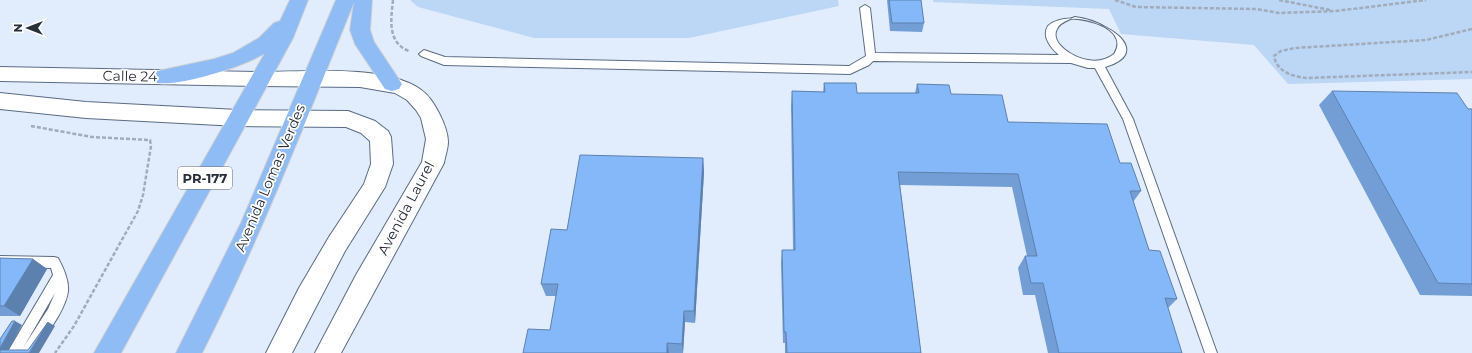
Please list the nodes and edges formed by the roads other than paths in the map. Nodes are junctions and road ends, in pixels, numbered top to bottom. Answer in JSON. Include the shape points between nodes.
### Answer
{"nodes":[{"id":1,"x":345,"y":0,"type":"edge"},
{"id":2,"x":363,"y":0,"type":"edge"},
{"id":3,"x":865,"y":8,"type":"dead end"},
{"id":4,"x":295,"y":10,"type":"edge"},
{"id":5,"x":424,"y":54,"type":"road end"},
{"id":6,"x":871,"y":57,"type":"junction"},
{"id":7,"x":1071,"y":59,"type":"junction"},
{"id":8,"x":1100,"y":65,"type":"junction"},
{"id":9,"x":0,"y":74,"type":"edge"},
{"id":10,"x":160,"y":77,"type":"junction"},
{"id":11,"x":260,"y":79,"type":"junction"},
{"id":12,"x":313,"y":79,"type":"junction"},
{"id":13,"x":392,"y":84,"type":"junction"},
{"id":14,"x":0,"y":101,"type":"edge"},
{"id":15,"x":238,"y":118,"type":"junction"},
{"id":16,"x":296,"y":119,"type":"junction"},
{"id":17,"x":0,"y":261,"type":"edge"},
{"id":18,"x":58,"y":278,"type":"junction"},
{"id":19,"x":13,"y":353,"type":"edge"},
{"id":20,"x":27,"y":353,"type":"edge"},
{"id":21,"x":107,"y":353,"type":"edge"},
{"id":22,"x":188,"y":353,"type":"edge"},
{"id":23,"x":279,"y":353,"type":"edge"},
{"id":24,"x":328,"y":353,"type":"edge"},
{"id":25,"x":1211,"y":353,"type":"edge"}],
"edges":[{"from":1,"to":12,"type":"highway","name":"Avenida Lomas Verdes"},
{"from":2,"to":13,"type":"highway","via":[[360,30],[365,44]]},
{"from":3,"to":6,"type":"lane"},
{"from":4,"to":10,"type":"highway","via":[[263,46],[210,68]]},
{"from":4,"to":11,"type":"highway","number":"PR-177"},
{"from":5,"to":6,"type":"lane","via":[[444,61],[850,70]]},
{"from":6,"to":7,"type":"lane"},
{"from":7,"to":8,"type":"lane","via":[[1085,64]]},
{"from":7,"to":8,"type":"lane","via":[[1052,42],[1050,32],[1054,23],[1062,17],[1074,14],[1088,15],[1113,27],[1120,36],[1123,46],[1120,55],[1112,62]]},
{"from":8,"to":25,"type":"lane","via":[[1128,119]]},
{"from":9,"to":10,"type":"street","name":"Calle 24"},
{"from":10,"to":11,"type":"street","name":"Calle 24"},
{"from":11,"to":12,"type":"street","name":"Avenida Laurel"},
{"from":11,"to":15,"type":"highway","number":"PR-177"},
{"from":12,"to":13,"type":"street","name":"Avenida Laurel"},
{"from":12,"to":16,"type":"highway","name":"Avenida Lomas Verdes"},
{"from":13,"to":24,"type":"street","name":"Avenida Laurel","via":[[417,96],[428,110],[437,142],[433,163]]},
{"from":14,"to":15,"type":"street","via":[[86,110]]},
{"from":15,"to":16,"type":"street"},
{"from":15,"to":21,"type":"highway","number":"PR-177"},
{"from":16,"to":22,"type":"highway","name":"Avenida Lomas Verdes","via":[[217,299]]},
{"from":16,"to":23,"type":"street","via":[[348,119],[368,127],[380,137],[382,164],[374,187],[337,244]]},
{"from":17,"to":18,"type":"lane","via":[[54,262],[58,268]]},
{"from":18,"to":19,"type":"lane"},
{"from":18,"to":20,"type":"lane","via":[[62,291],[59,300]]}]}
